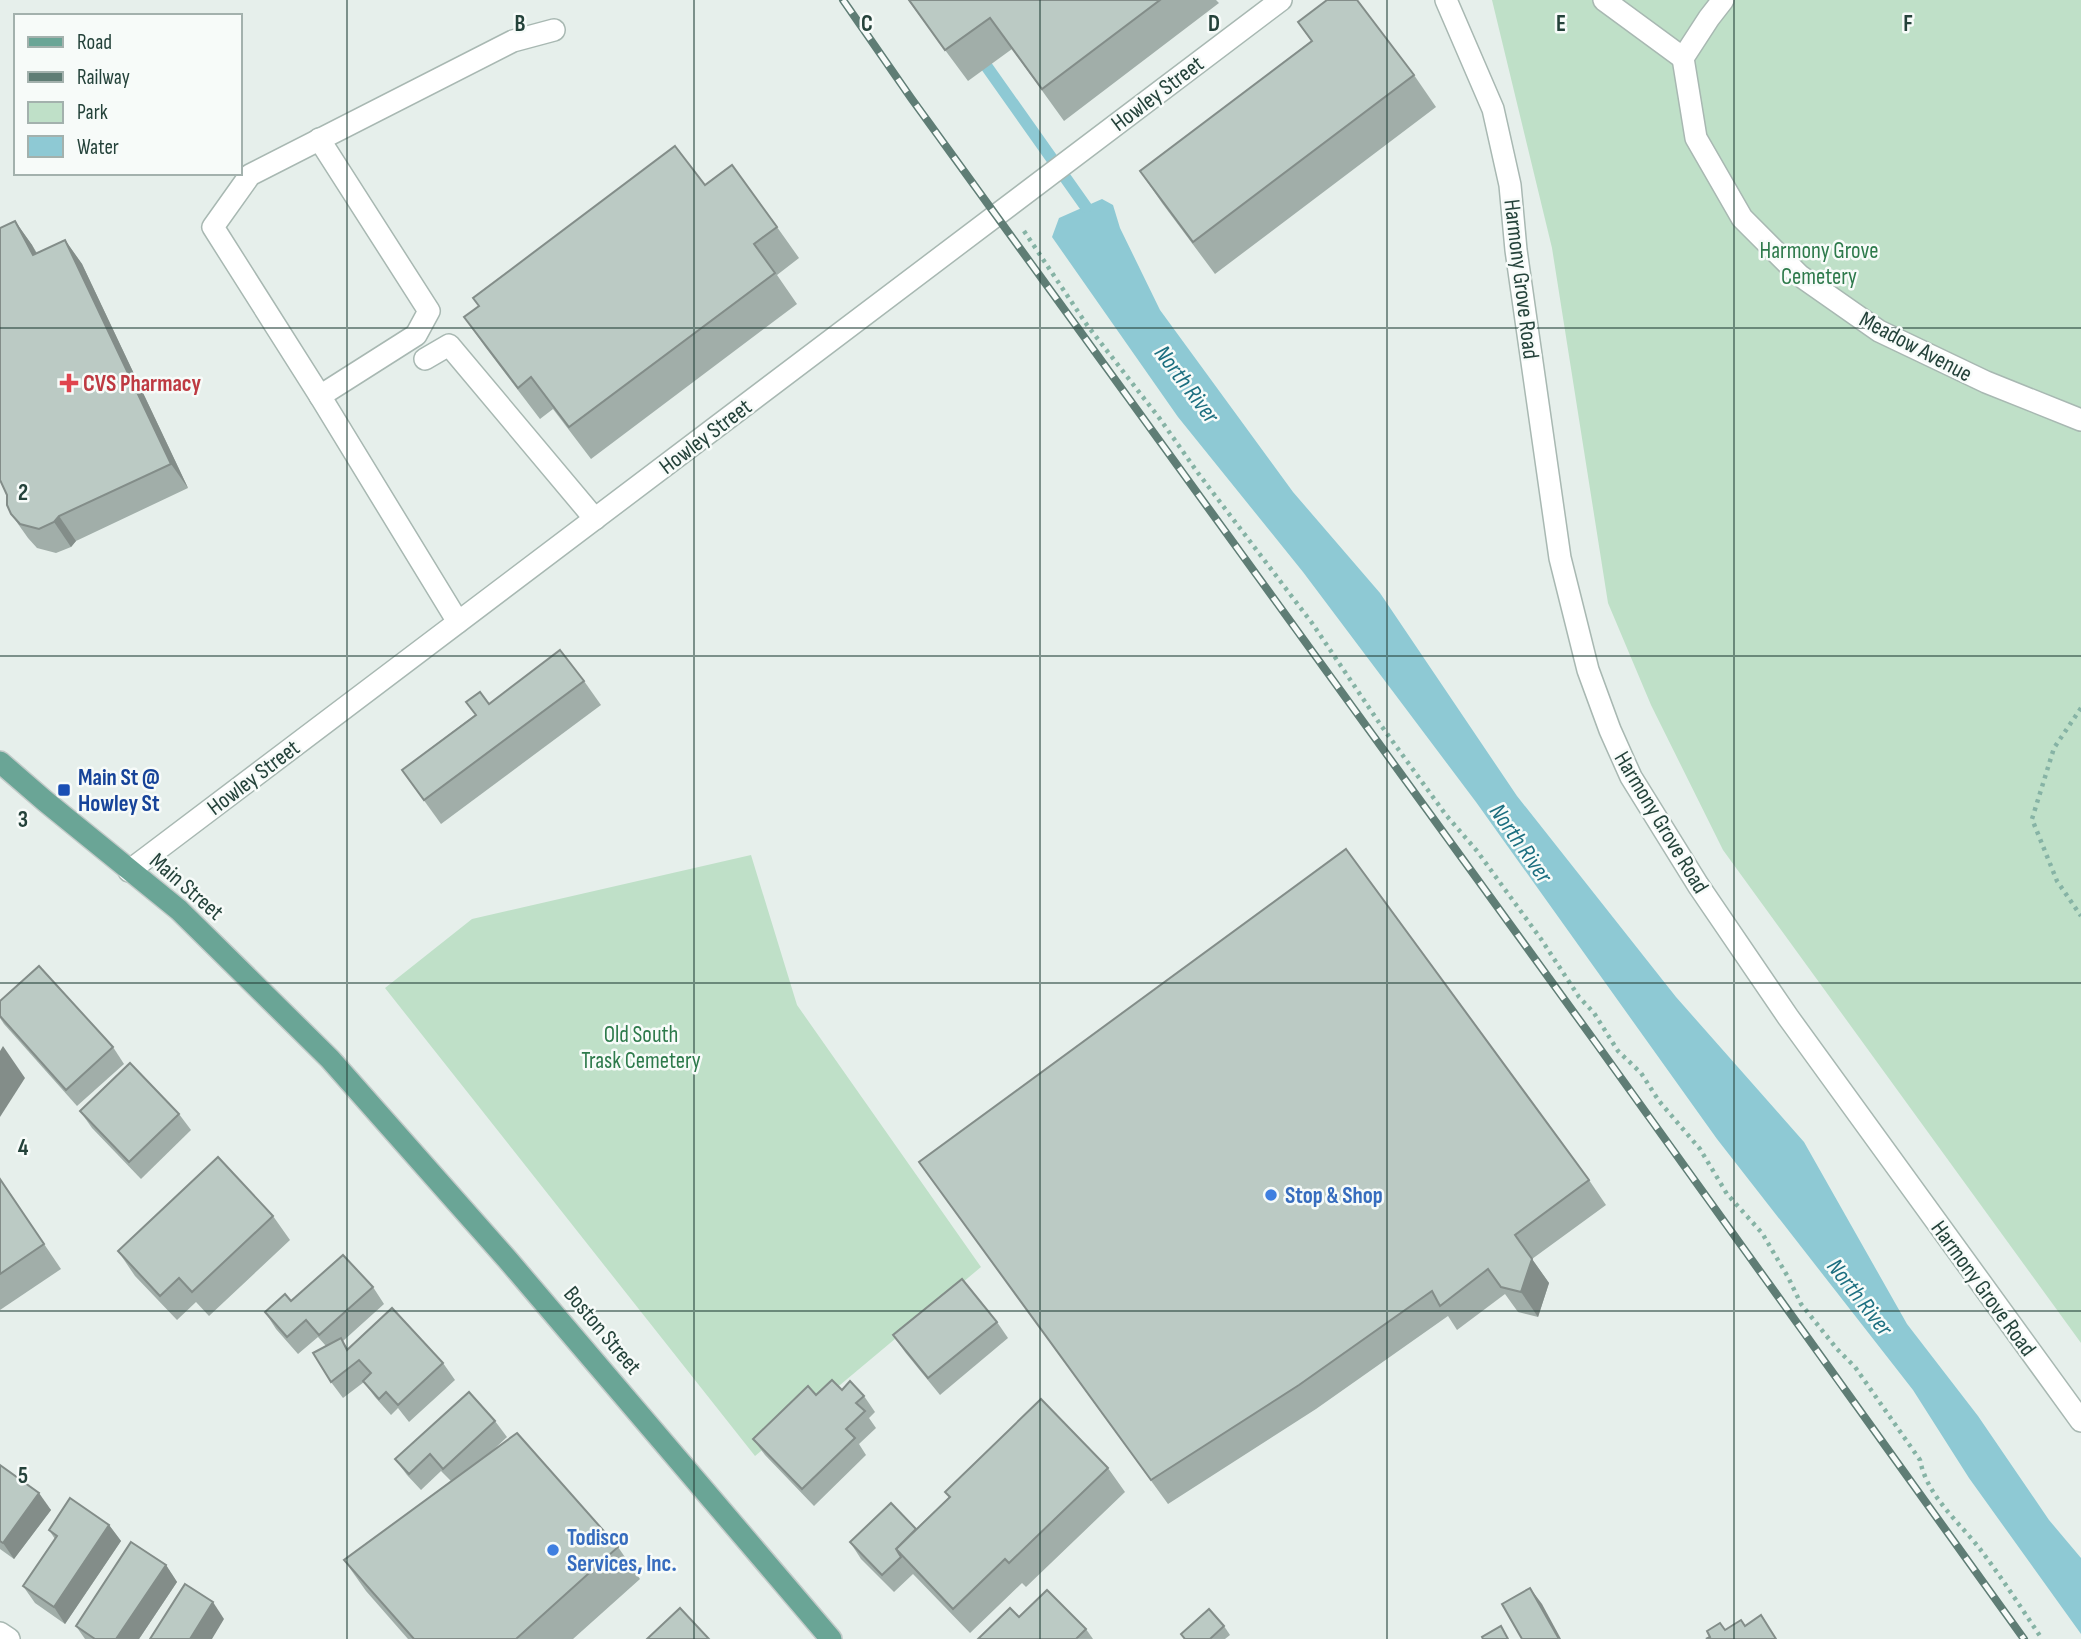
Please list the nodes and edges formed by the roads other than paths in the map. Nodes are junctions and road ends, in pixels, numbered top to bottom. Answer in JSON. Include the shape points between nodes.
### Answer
{"nodes":[{"id":1,"x":1604,"y":0,"type":"edge"},
{"id":2,"x":1723,"y":0,"type":"edge"},
{"id":3,"x":1452,"y":1,"type":"edge"},
{"id":4,"x":1275,"y":2,"type":"edge"},
{"id":5,"x":554,"y":30,"type":"dead end"},
{"id":6,"x":1684,"y":58,"type":"junction"},
{"id":7,"x":319,"y":139,"type":"junction"},
{"id":8,"x":425,"y":359,"type":"dead end"},
{"id":9,"x":320,"y":396,"type":"junction"},
{"id":10,"x":2081,"y":419,"type":"edge"},
{"id":11,"x":594,"y":519,"type":"junction"},
{"id":12,"x":458,"y":622,"type":"junction"},
{"id":13,"x":0,"y":762,"type":"edge"},
{"id":14,"x":129,"y":871,"type":"junction"},
{"id":15,"x":330,"y":1059,"type":"joint"},
{"id":16,"x":2081,"y":1421,"type":"edge"},
{"id":17,"x":0,"y":1633,"type":"edge"},
{"id":18,"x":9,"y":1639,"type":"edge"},
{"id":19,"x":831,"y":1639,"type":"edge"}],
"edges":[{"from":1,"to":6,"type":"street"},
{"from":2,"to":6,"type":"street"},
{"from":3,"to":16,"type":"street","name":"Harmony Grove Road","via":[[1493,109],[1510,185],[1560,558],[1588,670],[1610,730],[1631,777],[1698,885],[1788,1017]]},
{"from":4,"to":11,"type":"street","name":"Howley Street"},
{"from":5,"to":7,"type":"street","via":[[513,41]]},
{"from":6,"to":10,"type":"street","name":"Meadow Avenue","via":[[1696,138],[1742,218],[1799,275],[1879,331],[1986,382]]},
{"from":7,"to":9,"type":"street","via":[[250,175],[213,227]]},
{"from":7,"to":9,"type":"street","via":[[429,311],[416,335]]},
{"from":8,"to":11,"type":"street","via":[[449,345]]},
{"from":9,"to":12,"type":"street"},
{"from":11,"to":12,"type":"street","name":"Howley Street"},
{"from":12,"to":14,"type":"street","name":"Howley Street"},
{"from":13,"to":14,"type":"main road","name":"Main Street"},
{"from":14,"to":15,"type":"main road","name":"Main Street","via":[[179,910]]},
{"from":15,"to":19,"type":"main road","name":"Boston Street"},
{"from":17,"to":18,"type":"street"}]}
